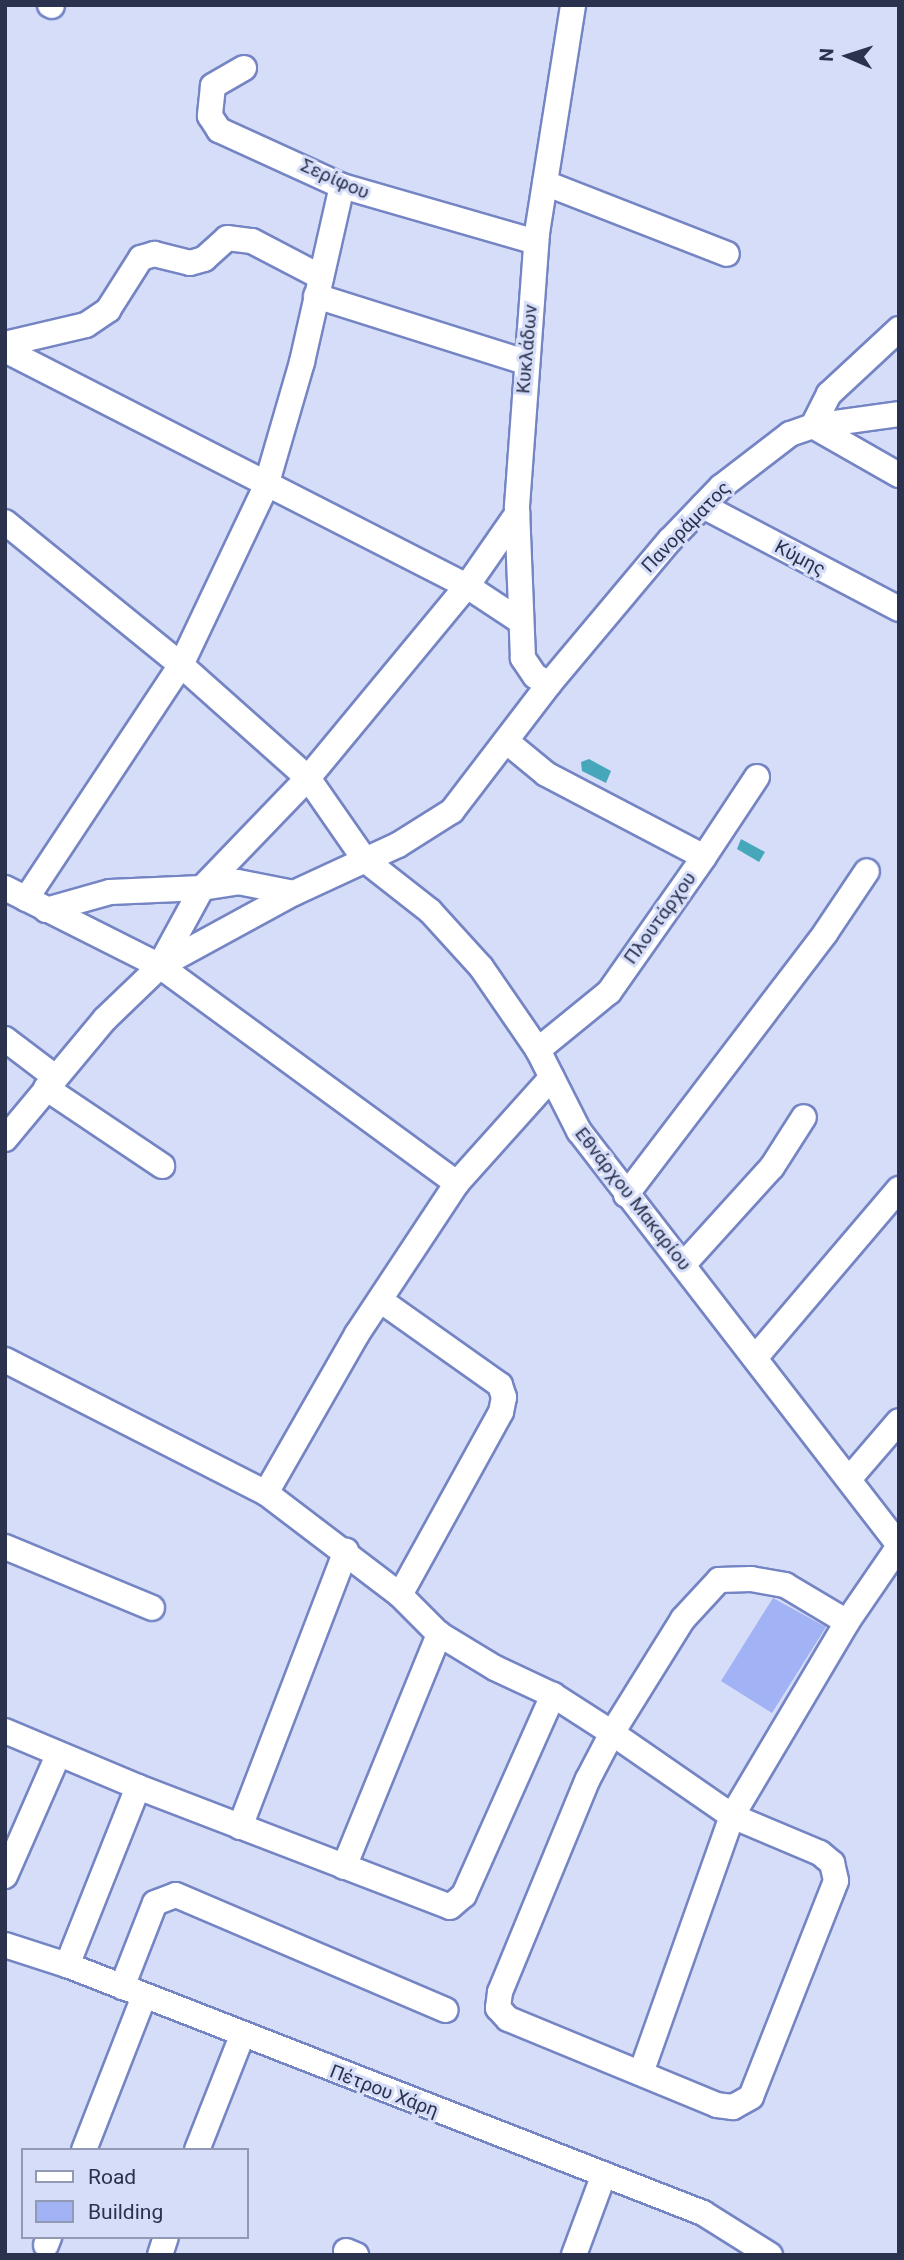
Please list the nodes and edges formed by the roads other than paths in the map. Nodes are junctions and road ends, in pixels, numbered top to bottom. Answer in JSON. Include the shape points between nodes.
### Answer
{"nodes":[{"id":1,"x":573,"y":5,"type":"edge"},
{"id":2,"x":244,"y":68,"type":"dead end"},
{"id":3,"x":545,"y":183,"type":"junction"},
{"id":4,"x":342,"y":186,"type":"junction"},
{"id":5,"x":536,"y":242,"type":"junction"},
{"id":6,"x":727,"y":254,"type":"dead end"},
{"id":7,"x":319,"y":287,"type":"junction"},
{"id":8,"x":899,"y":329,"type":"edge"},
{"id":9,"x":5,"y":344,"type":"edge"},
{"id":10,"x":5,"y":350,"type":"edge"},
{"id":11,"x":525,"y":362,"type":"junction"},
{"id":12,"x":899,"y":414,"type":"edge"},
{"id":13,"x":813,"y":426,"type":"junction"},
{"id":14,"x":899,"y":475,"type":"edge"},
{"id":15,"x":266,"y":486,"type":"junction"},
{"id":16,"x":702,"y":506,"type":"junction"},
{"id":17,"x":517,"y":514,"type":"junction"},
{"id":18,"x":5,"y":522,"type":"edge"},
{"id":19,"x":467,"y":586,"type":"junction"},
{"id":20,"x":899,"y":609,"type":"edge"},
{"id":21,"x":520,"y":621,"type":"junction"},
{"id":22,"x":181,"y":665,"type":"junction"},
{"id":23,"x":548,"y":684,"type":"junction"},
{"id":24,"x":506,"y":741,"type":"junction"},
{"id":25,"x":757,"y":777,"type":"dead end"},
{"id":26,"x":308,"y":778,"type":"junction"},
{"id":27,"x":704,"y":857,"type":"junction"},
{"id":28,"x":365,"y":860,"type":"junction"},
{"id":29,"x":867,"y":871,"type":"dead end"},
{"id":30,"x":202,"y":888,"type":"junction"},
{"id":31,"x":294,"y":893,"type":"junction"},
{"id":32,"x":26,"y":899,"type":"edge"},
{"id":33,"x":160,"y":966,"type":"junction"},
{"id":34,"x":5,"y":1039,"type":"edge"},
{"id":35,"x":538,"y":1050,"type":"junction"},
{"id":36,"x":552,"y":1077,"type":"junction"},
{"id":37,"x":51,"y":1083,"type":"junction"},
{"id":38,"x":804,"y":1117,"type":"dead end"},
{"id":39,"x":5,"y":1139,"type":"edge"},
{"id":40,"x":162,"y":1166,"type":"dead end"},
{"id":41,"x":457,"y":1183,"type":"junction"},
{"id":42,"x":899,"y":1189,"type":"edge"},
{"id":43,"x":626,"y":1195,"type":"junction"},
{"id":44,"x":683,"y":1265,"type":"junction"},
{"id":45,"x":380,"y":1300,"type":"junction"},
{"id":46,"x":755,"y":1359,"type":"junction"},
{"id":47,"x":5,"y":1360,"type":"edge"},
{"id":48,"x":899,"y":1421,"type":"edge"},
{"id":49,"x":849,"y":1478,"type":"junction"},
{"id":50,"x":267,"y":1493,"type":"junction"},
{"id":51,"x":899,"y":1545,"type":"edge"},
{"id":52,"x":5,"y":1547,"type":"edge"},
{"id":53,"x":346,"y":1550,"type":"junction"},
{"id":54,"x":400,"y":1595,"type":"junction"},
{"id":55,"x":152,"y":1608,"type":"dead end"},
{"id":56,"x":847,"y":1622,"type":"junction"},
{"id":57,"x":439,"y":1634,"type":"junction"},
{"id":58,"x":553,"y":1695,"type":"junction"},
{"id":59,"x":5,"y":1731,"type":"edge"},
{"id":60,"x":612,"y":1733,"type":"junction"},
{"id":61,"x":58,"y":1755,"type":"junction"},
{"id":62,"x":138,"y":1787,"type":"junction"},
{"id":63,"x":732,"y":1816,"type":"junction"},
{"id":64,"x":240,"y":1827,"type":"junction"},
{"id":65,"x":344,"y":1867,"type":"junction"},
{"id":66,"x":5,"y":1876,"type":"edge"},
{"id":67,"x":5,"y":1945,"type":"edge"},
{"id":68,"x":67,"y":1965,"type":"junction"},
{"id":69,"x":133,"y":1992,"type":"junction"},
{"id":70,"x":446,"y":2010,"type":"dead end"},
{"id":71,"x":242,"y":2036,"type":"junction"},
{"id":72,"x":641,"y":2073,"type":"junction"},
{"id":73,"x":86,"y":2148,"type":"edge"},
{"id":74,"x":198,"y":2148,"type":"edge"},
{"id":75,"x":604,"y":2174,"type":"junction"},
{"id":76,"x":574,"y":2255,"type":"edge"},
{"id":77,"x":770,"y":2255,"type":"edge"}],
"edges":[{"from":1,"to":3,"type":"street","name":"Κυκλάδων"},
{"from":2,"to":4,"type":"street","name":"Σερίφου","via":[[213,86],[210,116],[219,130]]},
{"from":3,"to":5,"type":"street","name":"Κυκλάδων"},
{"from":3,"to":6,"type":"street"},
{"from":4,"to":5,"type":"street","name":"Σερίφου"},
{"from":4,"to":7,"type":"street"},
{"from":5,"to":11,"type":"street","name":"Κυκλάδων"},
{"from":7,"to":9,"type":"street","via":[[252,242],[227,239],[204,260],[190,263],[154,254],[141,258],[108,310],[86,326]]},
{"from":7,"to":11,"type":"street"},
{"from":7,"to":15,"type":"street"},
{"from":8,"to":13,"type":"street","via":[[829,394]]},
{"from":10,"to":15,"type":"street"},
{"from":11,"to":17,"type":"street","name":"Κυκλάδων"},
{"from":12,"to":13,"type":"street","name":"Πανοράματος"},
{"from":13,"to":14,"type":"street"},
{"from":13,"to":16,"type":"street","name":"Πανοράματος","via":[[790,435]]},
{"from":15,"to":19,"type":"street"},
{"from":15,"to":22,"type":"street"},
{"from":16,"to":20,"type":"street","name":"Κύμης"},
{"from":16,"to":23,"type":"street","name":"Πανοράματος"},
{"from":17,"to":19,"type":"street"},
{"from":17,"to":21,"type":"street","name":"Κυκλάδων"},
{"from":18,"to":22,"type":"street","name":"Εθνάρχου Μακαρίου"},
{"from":19,"to":21,"type":"street"},
{"from":19,"to":26,"type":"street"},
{"from":21,"to":23,"type":"street","name":"Κυκλάδων","via":[[528,668]]},
{"from":22,"to":26,"type":"street","name":"Εθνάρχου Μακαρίου"},
{"from":22,"to":32,"type":"street"},
{"from":23,"to":24,"type":"street","name":"Πανοράματος"},
{"from":24,"to":27,"type":"street","name":"Πλουτάρχου","via":[[546,774]]},
{"from":24,"to":28,"type":"street","name":"Πανοράματος","via":[[452,811],[427,830]]},
{"from":25,"to":27,"type":"street"},
{"from":26,"to":28,"type":"street","name":"Εθνάρχου Μακαρίου"},
{"from":26,"to":30,"type":"street"},
{"from":27,"to":35,"type":"street","name":"Πλουτάρχου","via":[[609,992]]},
{"from":28,"to":31,"type":"street","name":"Πανοράματος"},
{"from":28,"to":35,"type":"street","name":"Εθνάρχου Μακαρίου","via":[[430,911],[481,967]]},
{"from":29,"to":43,"type":"street","via":[[826,932]]},
{"from":30,"to":31,"type":"street","via":[[238,882]]},
{"from":30,"to":32,"type":"street"},
{"from":30,"to":33,"type":"street"},
{"from":31,"to":33,"type":"street","name":"Πανοράματος"},
{"from":32,"to":33,"type":"street"},
{"from":33,"to":37,"type":"street","via":[[105,1019]]},
{"from":33,"to":41,"type":"street"},
{"from":34,"to":37,"type":"street"},
{"from":35,"to":36,"type":"street","name":"Εθνάρχου Μακαρίου"},
{"from":36,"to":41,"type":"street"},
{"from":36,"to":43,"type":"street","name":"Εθνάρχου Μακαρίου","via":[[579,1131]]},
{"from":37,"to":39,"type":"street"},
{"from":37,"to":40,"type":"street"},
{"from":38,"to":44,"type":"street","via":[[772,1167]]},
{"from":41,"to":45,"type":"street"},
{"from":42,"to":46,"type":"street"},
{"from":43,"to":44,"type":"street","name":"Εθνάρχου Μακαρίου"},
{"from":44,"to":46,"type":"street","name":"Εθνάρχου Μακαρίου"},
{"from":45,"to":50,"type":"street"},
{"from":45,"to":54,"type":"street","via":[[500,1385],[504,1397],[501,1412]]},
{"from":46,"to":49,"type":"street","name":"Εθνάρχου Μακαρίου"},
{"from":47,"to":50,"type":"street"},
{"from":48,"to":49,"type":"street"},
{"from":49,"to":51,"type":"street","name":"Εθνάρχου Μακαρίου"},
{"from":50,"to":53,"type":"street"},
{"from":51,"to":56,"type":"street"},
{"from":52,"to":55,"type":"street"},
{"from":53,"to":54,"type":"street"},
{"from":53,"to":64,"type":"street"},
{"from":54,"to":57,"type":"street"},
{"from":56,"to":60,"type":"street","via":[[785,1585],[719,1580],[683,1619]]},
{"from":56,"to":63,"type":"street"},
{"from":57,"to":58,"type":"street","via":[[495,1668]]},
{"from":57,"to":65,"type":"street"},
{"from":58,"to":60,"type":"street"},
{"from":58,"to":65,"type":"street","via":[[464,1895],[450,1907]]},
{"from":59,"to":61,"type":"street"},
{"from":60,"to":63,"type":"street"},
{"from":60,"to":72,"type":"street","via":[[588,1779],[500,1993],[498,2008],[508,2018]]},
{"from":61,"to":62,"type":"street"},
{"from":61,"to":66,"type":"street"},
{"from":62,"to":64,"type":"street"},
{"from":62,"to":68,"type":"street"},
{"from":63,"to":72,"type":"street"},
{"from":63,"to":72,"type":"street","via":[[820,1853],[832,1863],[836,1881],[830,1904],[751,2098],[733,2107],[717,2105]]},
{"from":64,"to":65,"type":"street"},
{"from":67,"to":68,"type":"street","name":"Πέτρου Χάρη"},
{"from":68,"to":69,"type":"street","name":"Πέτρου Χάρη"},
{"from":69,"to":70,"type":"street","via":[[155,1903],[176,1895]]},
{"from":69,"to":71,"type":"street","name":"Πέτρου Χάρη"},
{"from":69,"to":73,"type":"street"},
{"from":71,"to":74,"type":"street"},
{"from":71,"to":75,"type":"street","name":"Πέτρου Χάρη"},
{"from":75,"to":76,"type":"street"},
{"from":75,"to":77,"type":"street","name":"Πέτρου Χάρη","via":[[703,2213]]}]}
